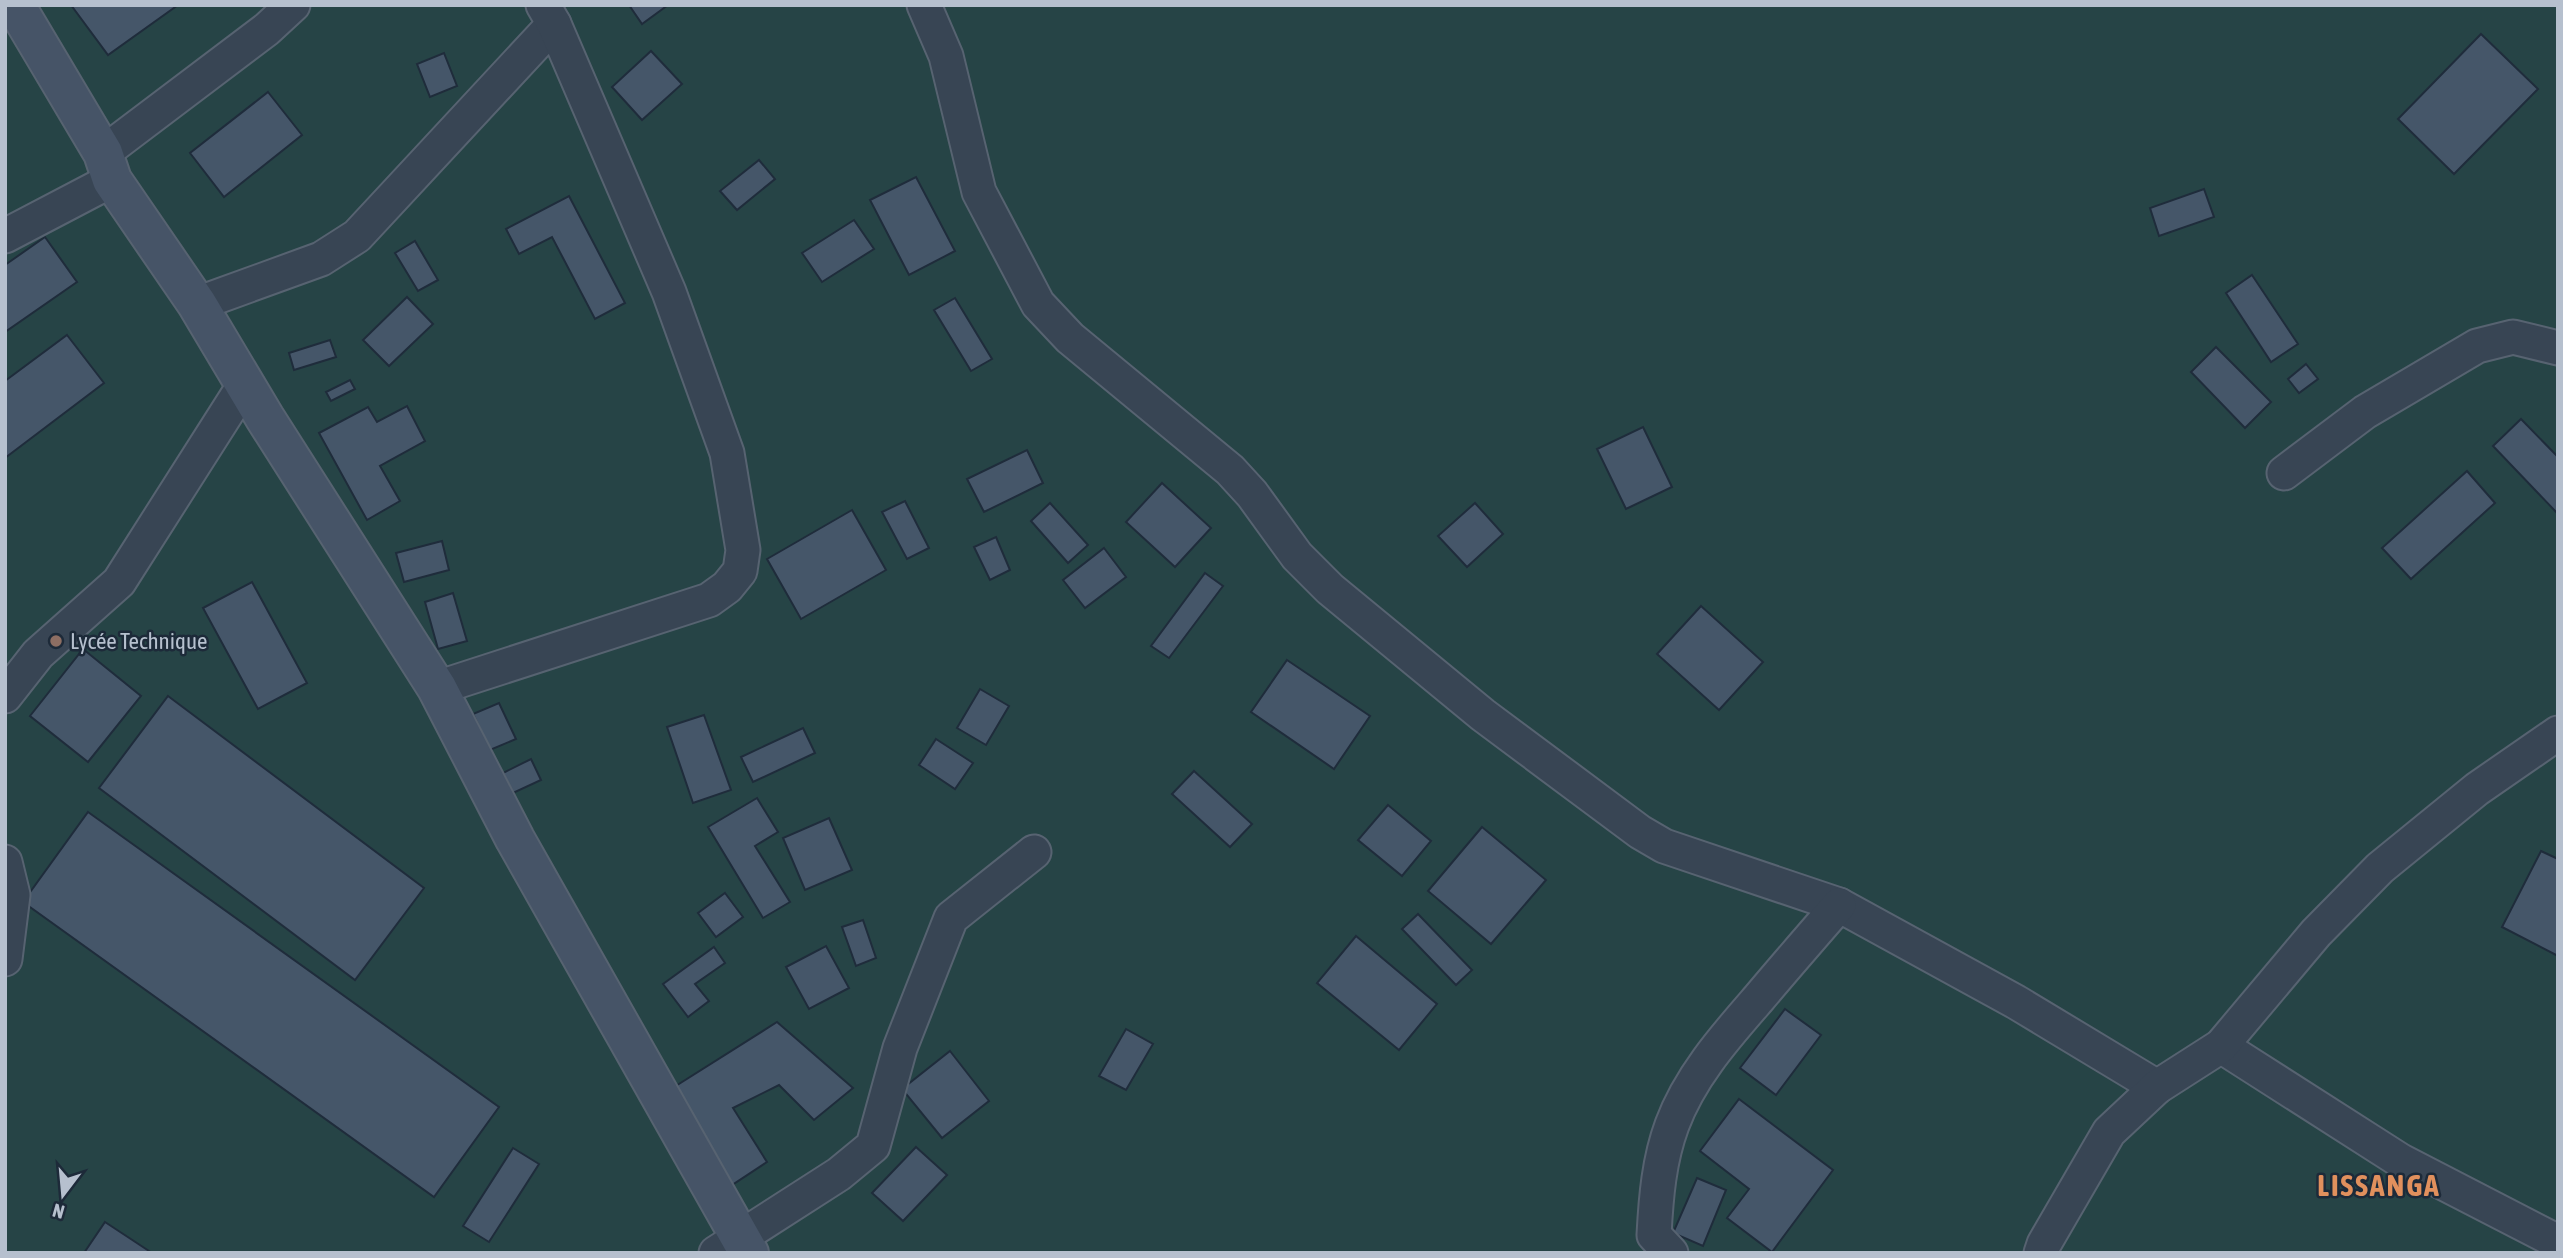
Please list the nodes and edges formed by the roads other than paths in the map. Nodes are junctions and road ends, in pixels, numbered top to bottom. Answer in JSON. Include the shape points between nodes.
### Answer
{"nodes":[{"id":1,"x":15,"y":5,"type":"edge"},
{"id":2,"x":293,"y":5,"type":"edge"},
{"id":3,"x":924,"y":5,"type":"edge"},
{"id":4,"x":549,"y":15,"type":"edge"},
{"id":5,"x":108,"y":167,"type":"junction"},
{"id":6,"x":5,"y":236,"type":"edge"},
{"id":7,"x":197,"y":304,"type":"junction"},
{"id":8,"x":2558,"y":348,"type":"edge"},
{"id":9,"x":245,"y":384,"type":"junction"},
{"id":10,"x":2284,"y":473,"type":"dead end"},
{"id":11,"x":437,"y":688,"type":"junction"},
{"id":12,"x":5,"y":696,"type":"edge"},
{"id":13,"x":2558,"y":733,"type":"edge"},
{"id":14,"x":1034,"y":852,"type":"dead end"},
{"id":15,"x":5,"y":862,"type":"edge"},
{"id":16,"x":1839,"y":905,"type":"junction"},
{"id":17,"x":5,"y":959,"type":"edge"},
{"id":18,"x":2221,"y":1046,"type":"junction"},
{"id":19,"x":2157,"y":1087,"type":"junction"},
{"id":20,"x":2558,"y":1242,"type":"edge"},
{"id":21,"x":735,"y":1247,"type":"edge"},
{"id":22,"x":1671,"y":1253,"type":"edge"},
{"id":23,"x":2041,"y":1253,"type":"edge"}],
"edges":[{"from":1,"to":5,"type":"street"},
{"from":2,"to":5,"type":"street"},
{"from":3,"to":16,"type":"street","via":[[946,56],[979,192],[1038,304],[1070,338],[1230,470],[1329,589],[1483,715],[1640,832],[1664,846]]},
{"from":4,"to":7,"type":"street","via":[[358,236],[321,259]]},
{"from":4,"to":11,"type":"street","via":[[669,292],[727,453],[743,550],[740,571],[709,600]]},
{"from":5,"to":6,"type":"street"},
{"from":5,"to":7,"type":"street"},
{"from":7,"to":9,"type":"street"},
{"from":8,"to":10,"type":"street","via":[[2513,337],[2477,346],[2365,412]]},
{"from":9,"to":11,"type":"street"},
{"from":9,"to":12,"type":"street","via":[[119,582],[38,654]]},
{"from":11,"to":21,"type":"street"},
{"from":13,"to":18,"type":"street","via":[[2477,789],[2380,868],[2316,933]]},
{"from":14,"to":21,"type":"street","via":[[951,918],[900,1048],[873,1146]]},
{"from":15,"to":17,"type":"street","via":[[13,895]]},
{"from":16,"to":19,"type":"street","via":[[2016,1002]]},
{"from":16,"to":22,"type":"street","via":[[1713,1051],[1673,1122],[1657,1188],[1654,1235]]},
{"from":18,"to":19,"type":"street"},
{"from":18,"to":20,"type":"street","via":[[2401,1161]]},
{"from":19,"to":23,"type":"street","via":[[2109,1132]]}]}
